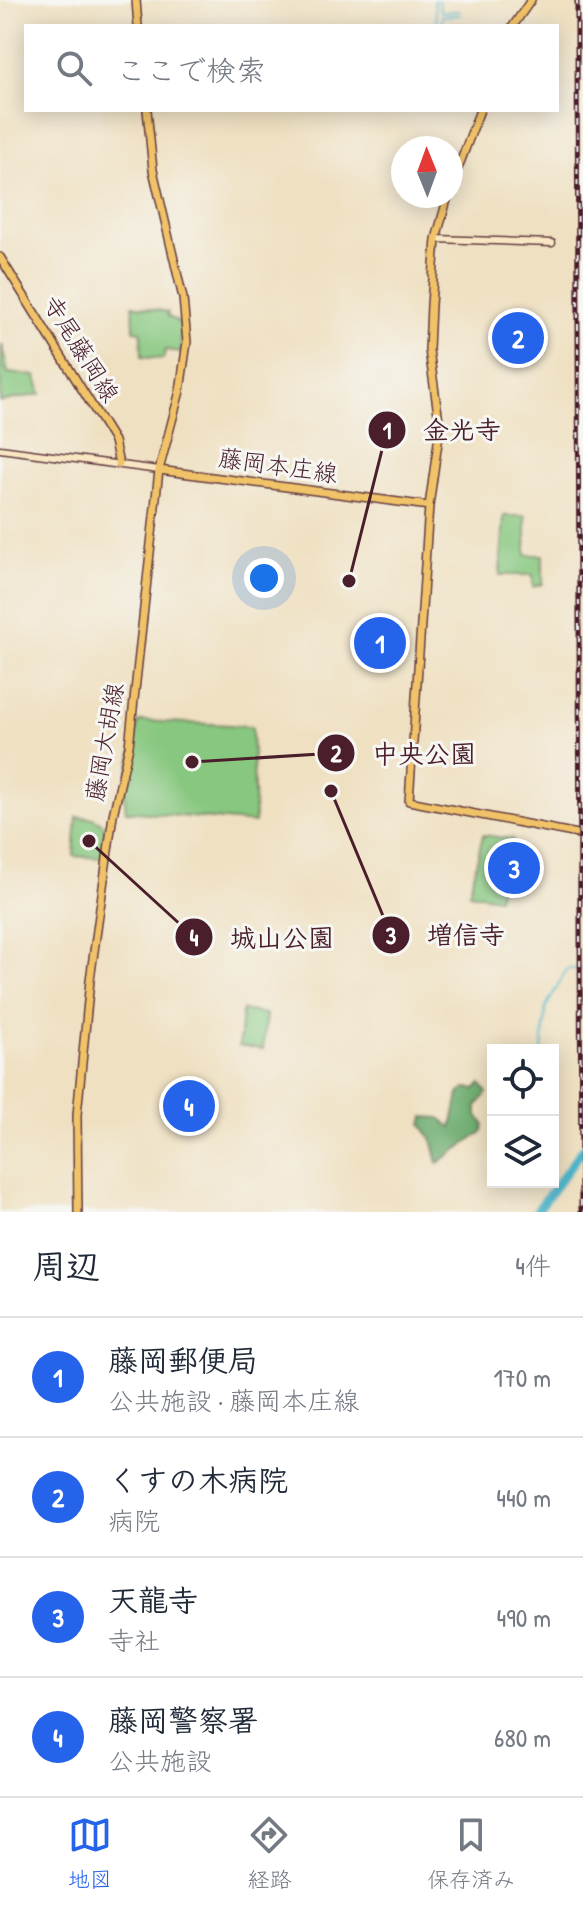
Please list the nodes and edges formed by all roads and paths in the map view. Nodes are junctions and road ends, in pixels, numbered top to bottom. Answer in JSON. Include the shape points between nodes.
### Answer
{"nodes":[{"id":1,"x":136,"y":0,"type":"edge"},
{"id":2,"x":531,"y":0,"type":"edge"},
{"id":3,"x":138,"y":24,"type":"edge"},
{"id":4,"x":514,"y":24,"type":"edge"},
{"id":5,"x":147,"y":112,"type":"edge"},
{"id":6,"x":479,"y":112,"type":"edge"},
{"id":7,"x":463,"y":155,"type":"edge"},
{"id":8,"x":445,"y":208,"type":"edge"},
{"id":9,"x":436,"y":239,"type":"junction"},
{"id":10,"x":552,"y":243,"type":"dead end"},
{"id":11,"x":0,"y":257,"type":"edge"},
{"id":12,"x":0,"y":449,"type":"edge"},
{"id":13,"x":119,"y":464,"type":"junction"},
{"id":14,"x":159,"y":470,"type":"junction"},
{"id":15,"x":429,"y":506,"type":"junction"},
{"id":16,"x":583,"y":835,"type":"edge"},
{"id":17,"x":78,"y":1212,"type":"edge"}],
"edges":[{"from":1,"to":3,"type":"main road"},
{"from":2,"to":4,"type":"main road"},
{"from":5,"to":14,"type":"main road","via":[[153,170],[183,298],[187,342]]},
{"from":6,"to":7,"type":"main road"},
{"from":8,"to":9,"type":"main road"},
{"from":9,"to":10,"type":"main road"},
{"from":9,"to":15,"type":"main road","via":[[429,350],[440,428]]},
{"from":11,"to":13,"type":"main road","name":"寺尾藤岡線","via":[[114,441]]},
{"from":12,"to":13,"type":"main road"},
{"from":13,"to":14,"type":"main road"},
{"from":14,"to":15,"type":"main road","name":"藤岡本庄線"},
{"from":14,"to":17,"type":"main road","name":"藤岡大胡線","via":[[129,746],[113,815],[84,1032],[76,1124]]},
{"from":15,"to":16,"type":"main road","via":[[409,801]]}]}
